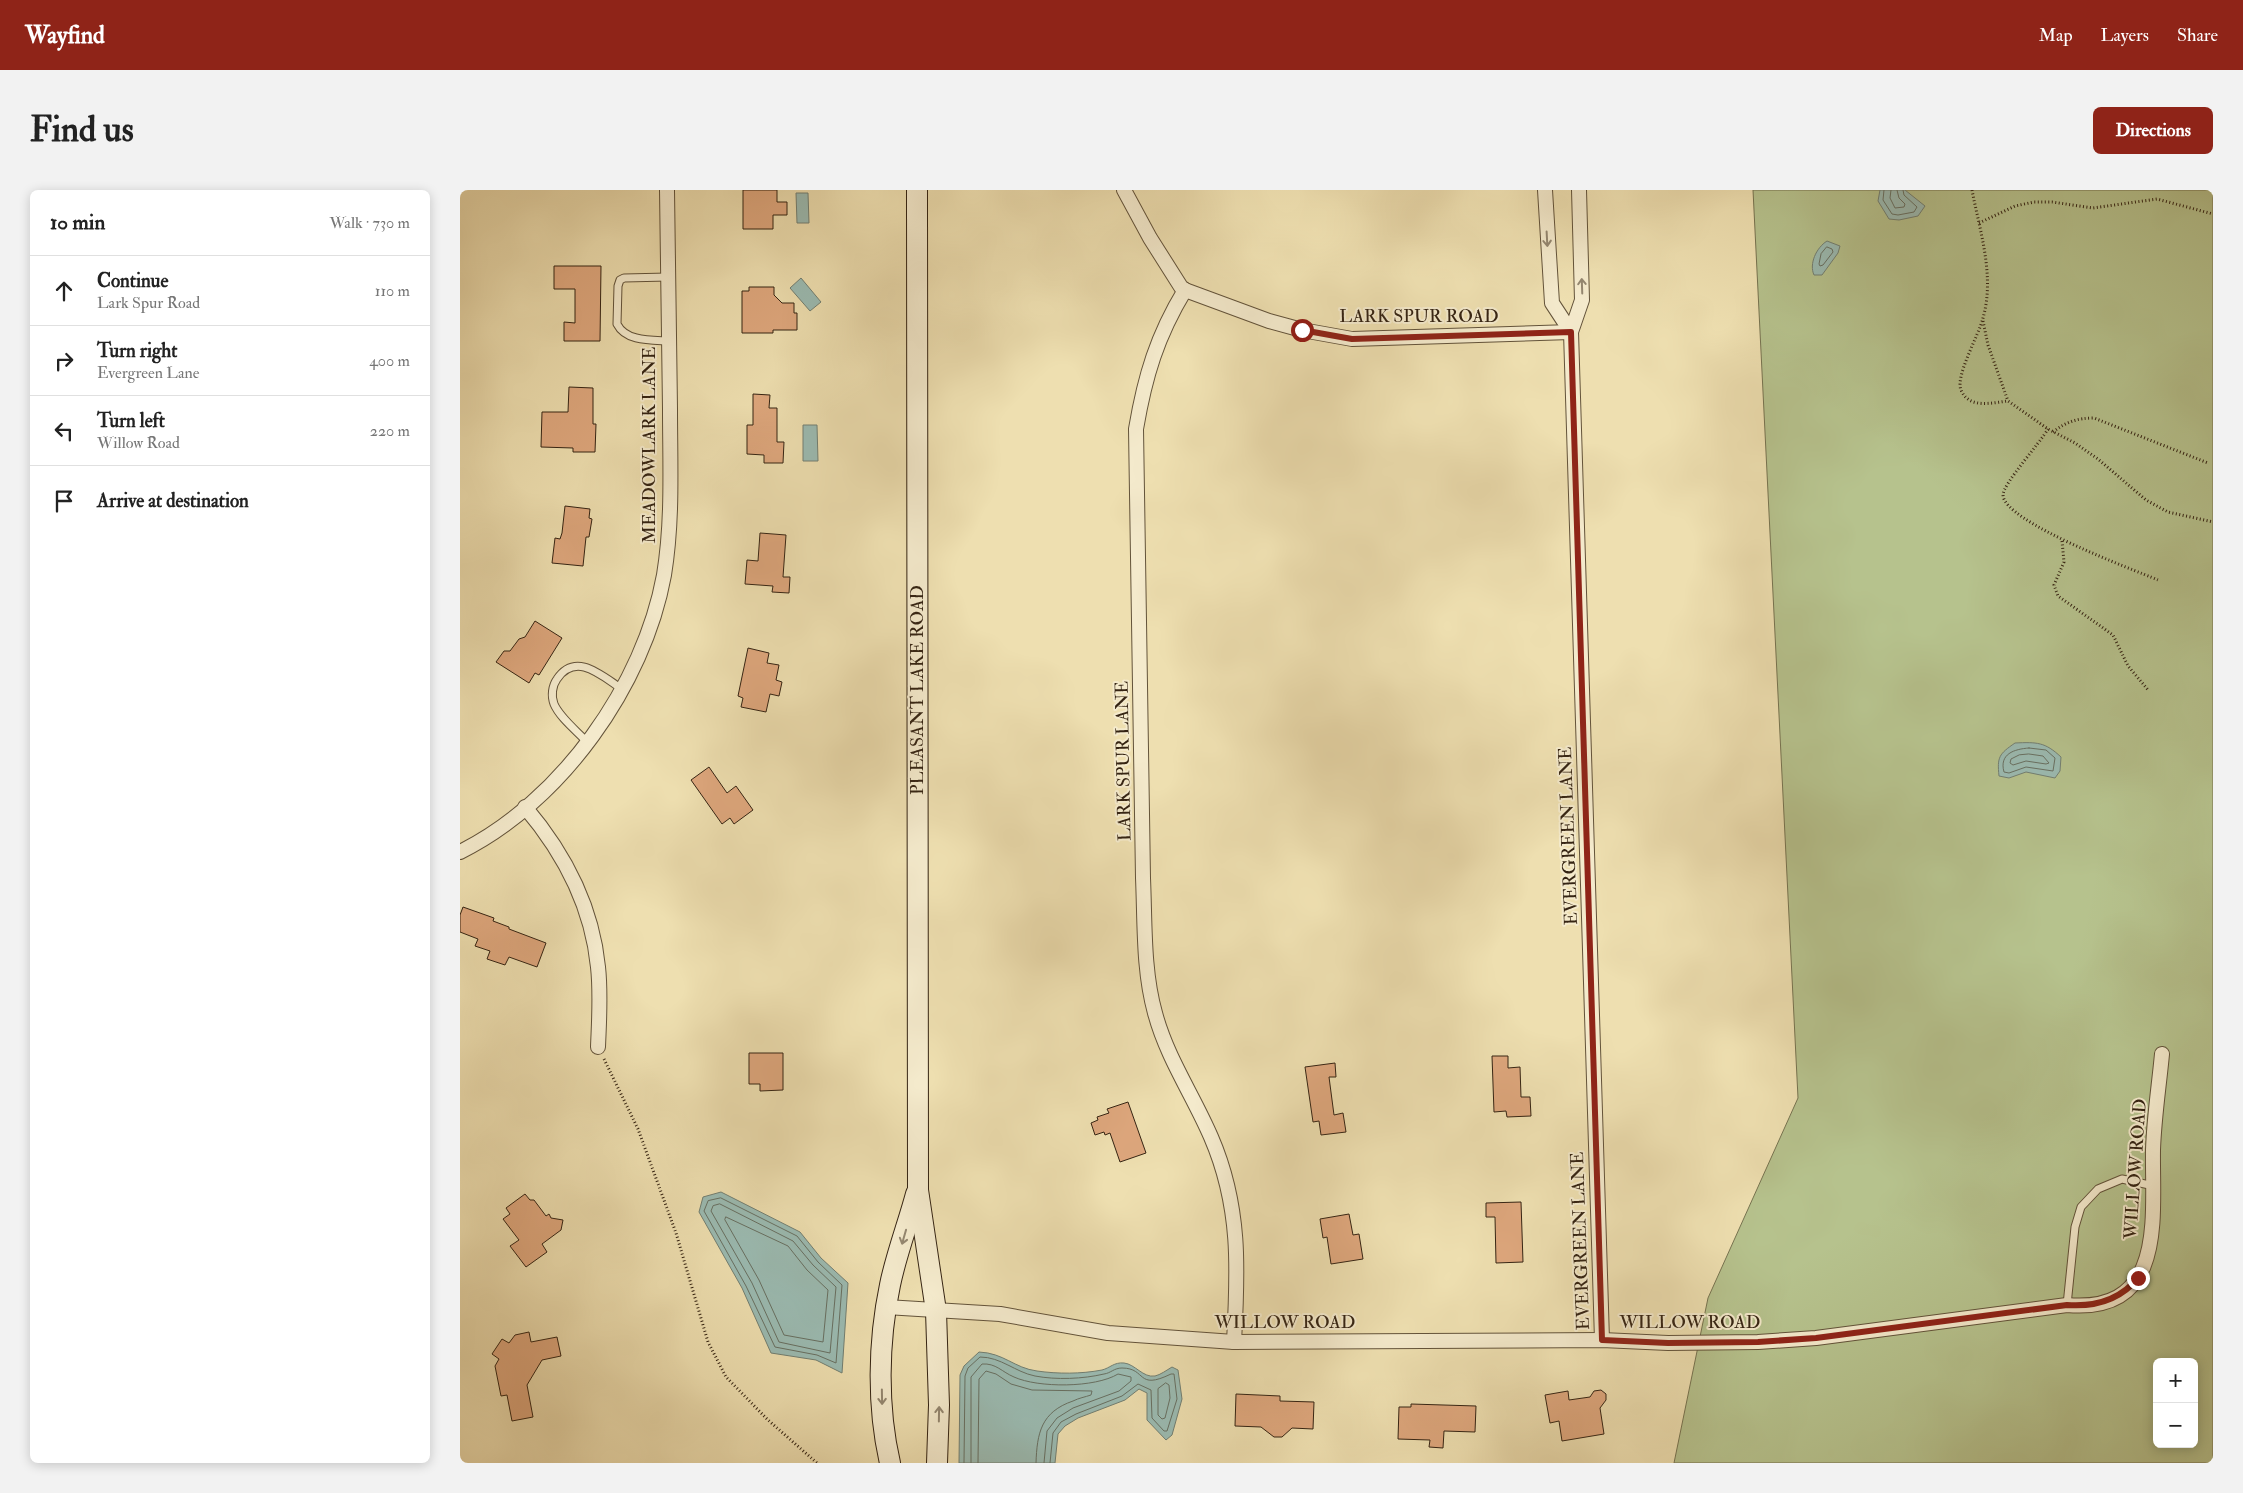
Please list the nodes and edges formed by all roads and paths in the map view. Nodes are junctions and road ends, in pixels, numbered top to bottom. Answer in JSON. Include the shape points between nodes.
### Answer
{"nodes":[{"id":1,"x":667,"y":190,"type":"edge"},
{"id":2,"x":917,"y":190,"type":"edge"},
{"id":3,"x":1124,"y":190,"type":"edge"},
{"id":4,"x":1545,"y":190,"type":"edge"},
{"id":5,"x":1580,"y":190,"type":"edge"},
{"id":6,"x":1971,"y":191,"type":"edge"},
{"id":7,"x":2213,"y":214,"type":"edge"},
{"id":8,"x":1978,"y":223,"type":"junction"},
{"id":9,"x":668,"y":277,"type":"junction"},
{"id":10,"x":1185,"y":290,"type":"junction"},
{"id":11,"x":1982,"y":320,"type":"junction"},
{"id":12,"x":1571,"y":332,"type":"junction"},
{"id":13,"x":669,"y":341,"type":"junction"},
{"id":14,"x":2008,"y":401,"type":"junction"},
{"id":15,"x":2048,"y":429,"type":"junction"},
{"id":16,"x":2053,"y":432,"type":"junction"},
{"id":17,"x":2208,"y":463,"type":"dead end"},
{"id":18,"x":2213,"y":522,"type":"edge"},
{"id":19,"x":2062,"y":540,"type":"junction"},
{"id":20,"x":2158,"y":580,"type":"dead end"},
{"id":21,"x":622,"y":689,"type":"junction"},
{"id":22,"x":2149,"y":692,"type":"dead end"},
{"id":23,"x":587,"y":742,"type":"junction"},
{"id":24,"x":525,"y":807,"type":"junction"},
{"id":25,"x":460,"y":852,"type":"edge"},
{"id":26,"x":598,"y":1047,"type":"joint"},
{"id":27,"x":2162,"y":1054,"type":"dead end"},
{"id":28,"x":2154,"y":1186,"type":"junction"},
{"id":29,"x":918,"y":1190,"type":"junction"},
{"id":30,"x":2067,"y":1305,"type":"junction"},
{"id":31,"x":886,"y":1307,"type":"junction"},
{"id":32,"x":936,"y":1311,"type":"junction"},
{"id":33,"x":1602,"y":1340,"type":"junction"},
{"id":34,"x":1234,"y":1342,"type":"junction"},
{"id":35,"x":817,"y":1463,"type":"edge"},
{"id":36,"x":890,"y":1463,"type":"edge"},
{"id":37,"x":936,"y":1463,"type":"edge"}],
"edges":[{"from":1,"to":9,"type":"street","name":"MEADOWLARK LANE"},
{"from":2,"to":29,"type":"street","name":"PLEASANT LAKE ROAD"},
{"from":3,"to":10,"type":"street","via":[[1154,244]]},
{"from":4,"to":12,"type":"street","one_way":true,"via":[[1552,303]]},
{"from":12,"to":5,"type":"street","name":"EVERGREEN LANE","one_way":true,"via":[[1582,300]]},
{"from":6,"to":8,"type":"path"},
{"from":7,"to":8,"type":"path","via":[[2157,199],[2093,208],[2034,202],[2015,206]]},
{"from":8,"to":11,"type":"path","via":[[1987,261],[1988,282]]},
{"from":9,"to":13,"type":"street","name":"MEADOWLARK LANE"},
{"from":9,"to":13,"type":"lane","via":[[620,280],[617,324],[631,336],[643,340]]},
{"from":10,"to":12,"type":"street","name":"LARK SPUR ROAD","via":[[1268,322],[1352,339]]},
{"from":10,"to":34,"type":"street","name":"LARK SPUR LANE","via":[[1153,354],[1136,429],[1143,878],[1148,978],[1161,1031],[1212,1139],[1233,1214],[1238,1272]]},
{"from":11,"to":14,"type":"path"},
{"from":11,"to":14,"type":"path","via":[[1963,369],[1960,388],[1965,398],[1976,404]]},
{"from":12,"to":33,"type":"street","name":"EVERGREEN LANE"},
{"from":13,"to":21,"type":"street","name":"MEADOWLARK LANE","via":[[670,535],[664,577],[653,618]]},
{"from":14,"to":15,"type":"path"},
{"from":15,"to":16,"type":"path"},
{"from":15,"to":19,"type":"path","via":[[2006,485],[2003,494],[2013,511]]},
{"from":16,"to":17,"type":"path","via":[[2078,418],[2094,418]]},
{"from":16,"to":18,"type":"path","via":[[2098,458],[2146,500],[2168,512]]},
{"from":19,"to":20,"type":"path"},
{"from":19,"to":22,"type":"path","via":[[2064,562],[2054,585],[2058,596],[2113,635],[2128,666]]},
{"from":21,"to":23,"type":"street","name":"MEADOWLARK LANE"},
{"from":21,"to":23,"type":"lane","via":[[600,674],[573,665],[564,669],[555,681],[551,696],[555,706]]},
{"from":23,"to":24,"type":"street","name":"MEADOWLARK LANE","via":[[550,785]]},
{"from":24,"to":25,"type":"street","name":"MEADOWLARK LANE"},
{"from":24,"to":26,"type":"street","via":[[556,847],[585,906],[598,968]]},
{"from":26,"to":35,"type":"path","via":[[638,1129],[676,1233],[708,1342],[726,1377]]},
{"from":27,"to":28,"type":"street","name":"WILLOW ROAD","via":[[2153,1149]]},
{"from":28,"to":30,"type":"street","name":"WILLOW ROAD","via":[[2147,1263],[2138,1278],[2129,1289],[2113,1299],[2096,1304]]},
{"from":28,"to":30,"type":"lane","via":[[2122,1179],[2098,1189],[2081,1207],[2075,1227]]},
{"from":29,"to":31,"type":"street","name":"PLEASANT LAKE ROAD","one_way":true},
{"from":29,"to":32,"type":"street","name":"PLEASANT LAKE ROAD"},
{"from":30,"to":33,"type":"street","name":"WILLOW ROAD","via":[[1816,1338],[1668,1343]]},
{"from":31,"to":32,"type":"street","name":"WILLOW ROAD"},
{"from":31,"to":36,"type":"street","name":"PLEASANT LAKE ROAD","one_way":true,"via":[[882,1407]]},
{"from":32,"to":34,"type":"street","name":"WILLOW ROAD","via":[[1000,1314],[1108,1332]]},
{"from":37,"to":32,"type":"street","name":"PLEASANT LAKE ROAD","one_way":true,"via":[[939,1405]]},
{"from":33,"to":34,"type":"street","name":"WILLOW ROAD"}]}
